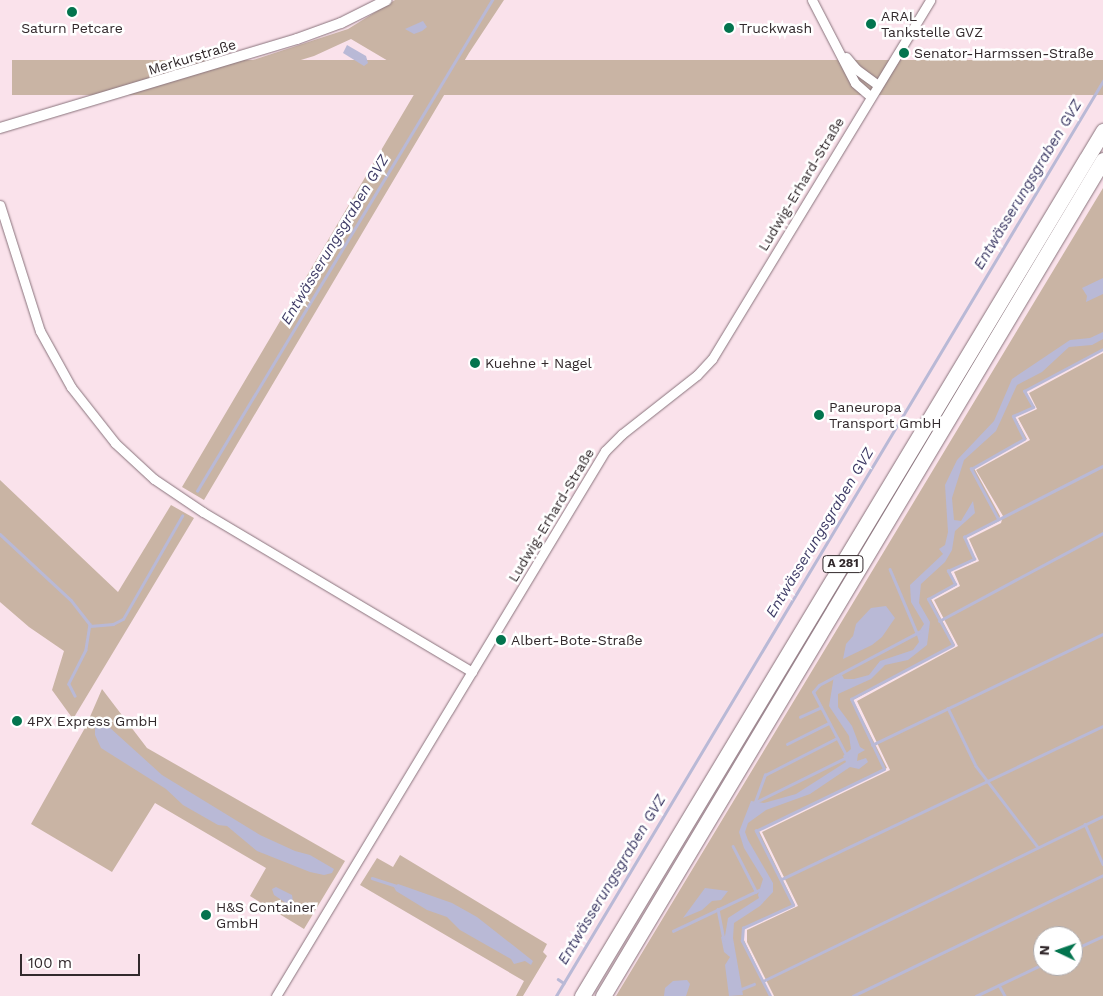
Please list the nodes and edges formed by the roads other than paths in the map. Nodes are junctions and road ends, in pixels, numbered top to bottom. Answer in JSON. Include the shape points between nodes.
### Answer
{"nodes":[{"id":1,"x":387,"y":0,"type":"edge"},
{"id":2,"x":812,"y":0,"type":"edge"},
{"id":3,"x":930,"y":0,"type":"edge"},
{"id":4,"x":837,"y":45,"type":"junction"},
{"id":5,"x":877,"y":84,"type":"junction"},
{"id":6,"x":870,"y":96,"type":"junction"},
{"id":7,"x":0,"y":128,"type":"edge"},
{"id":8,"x":1103,"y":131,"type":"edge"},
{"id":9,"x":1103,"y":160,"type":"edge"},
{"id":10,"x":0,"y":205,"type":"edge"},
{"id":11,"x":472,"y":672,"type":"junction"},
{"id":12,"x":276,"y":996,"type":"edge"},
{"id":13,"x":582,"y":996,"type":"edge"},
{"id":14,"x":603,"y":996,"type":"edge"}],
"edges":[{"from":1,"to":7,"type":"street","name":"Merkurstraße","via":[[341,23],[297,39]]},
{"from":2,"to":4,"type":"street"},
{"from":3,"to":5,"type":"street","name":"Ludwig-Erhard-Straße"},
{"from":4,"to":5,"type":"street","via":[[856,69]]},
{"from":4,"to":6,"type":"street","via":[[855,83]]},
{"from":5,"to":6,"type":"street","name":"Ludwig-Erhard-Straße"},
{"from":6,"to":11,"type":"street","name":"Ludwig-Erhard-Straße","via":[[712,359],[605,451]]},
{"from":8,"to":13,"type":"highway","number":"A 281"},
{"from":9,"to":14,"type":"highway","number":"A 281"},
{"from":10,"to":11,"type":"street","via":[[40,332],[71,387],[115,443],[178,496]]},
{"from":11,"to":12,"type":"street","name":"Ludwig-Erhard-Straße"}]}
